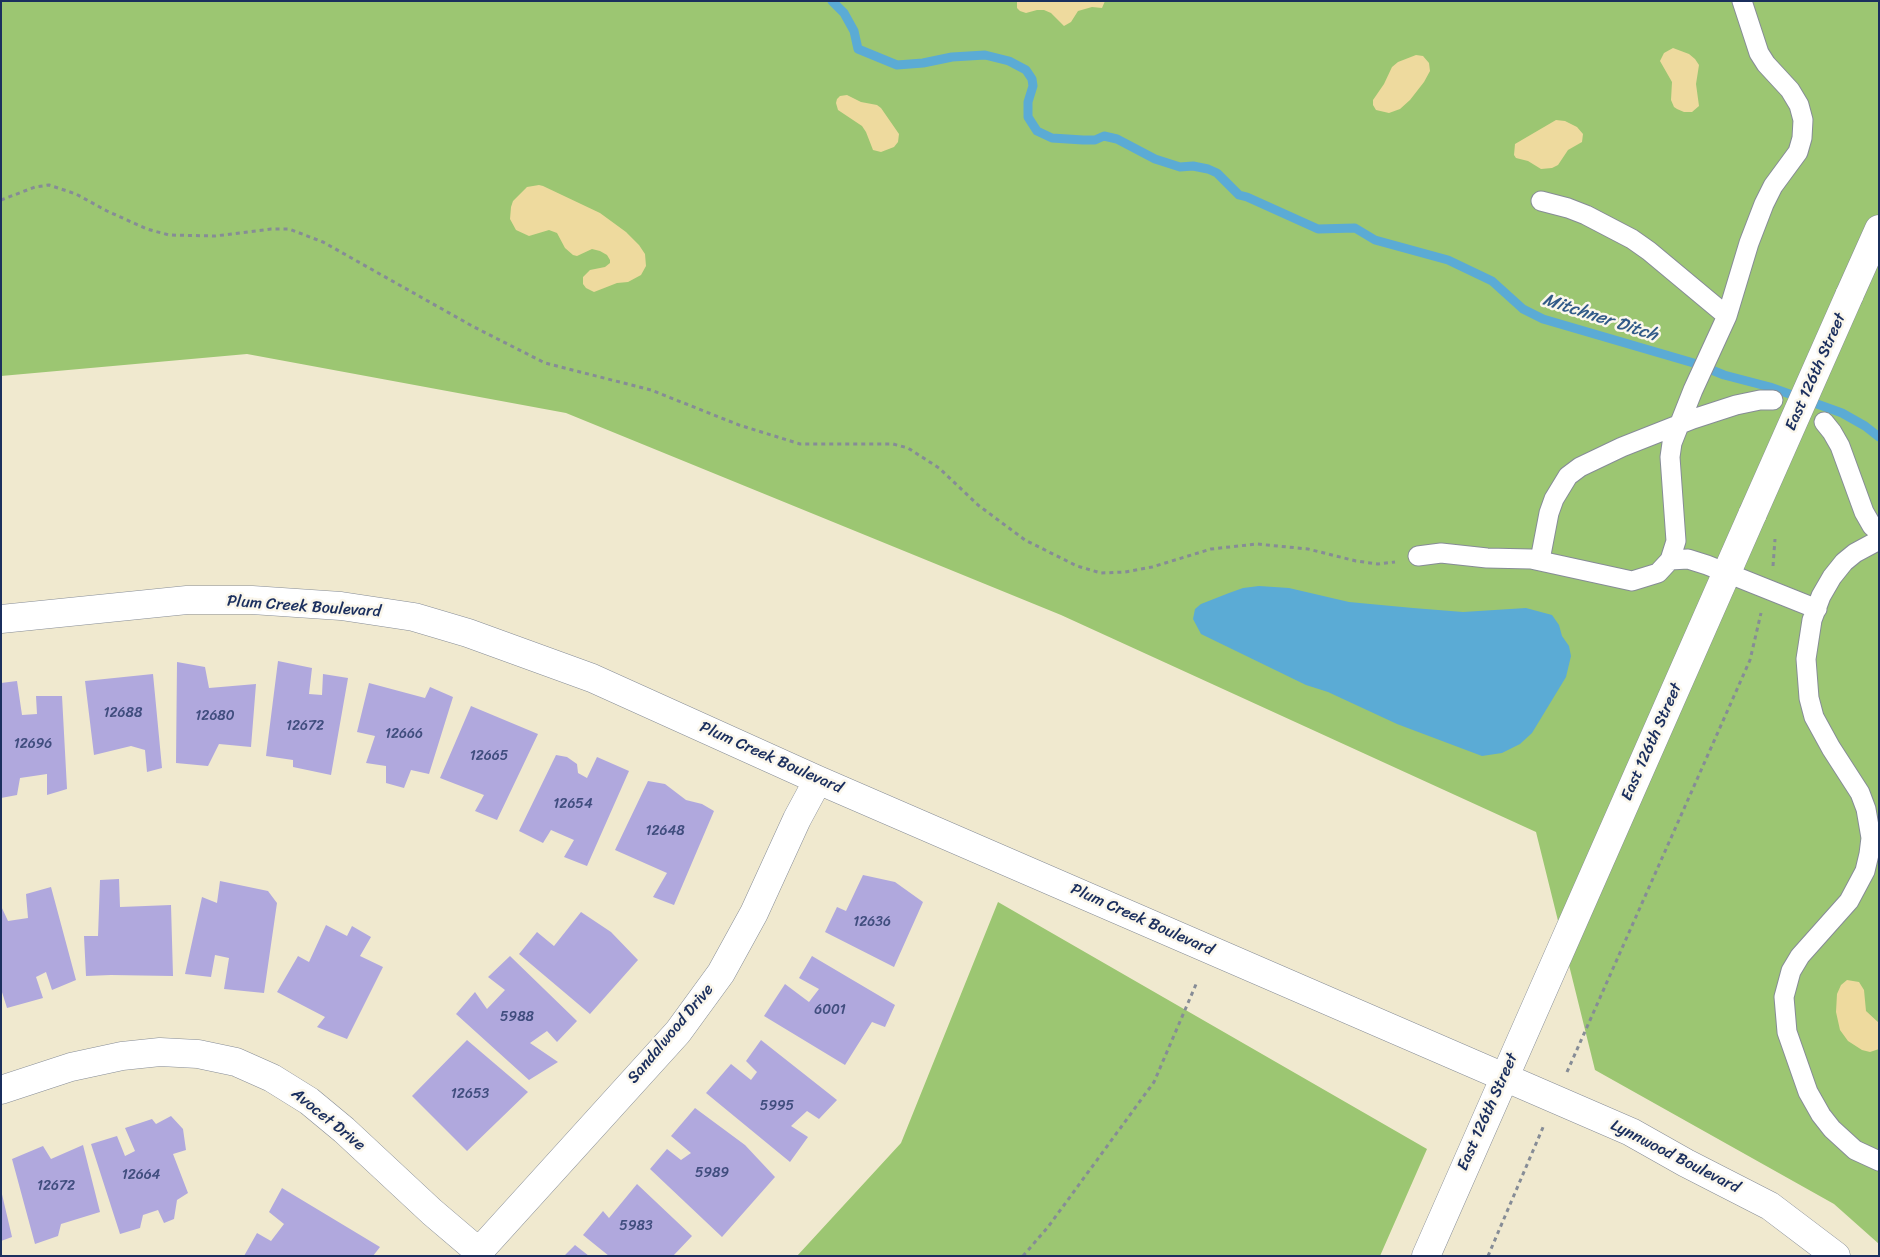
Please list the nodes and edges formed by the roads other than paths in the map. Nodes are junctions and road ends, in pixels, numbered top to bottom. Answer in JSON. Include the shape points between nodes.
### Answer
{"nodes":[{"id":1,"x":1742,"y":1,"type":"edge"},
{"id":2,"x":1541,"y":201,"type":"dead end"},
{"id":3,"x":1879,"y":229,"type":"edge"},
{"id":4,"x":1727,"y":316,"type":"junction"},
{"id":5,"x":1772,"y":400,"type":"dead end"},
{"id":6,"x":1824,"y":422,"type":"dead end"},
{"id":7,"x":1679,"y":424,"type":"junction"},
{"id":8,"x":1879,"y":532,"type":"edge"},
{"id":9,"x":1879,"y":540,"type":"edge"},
{"id":10,"x":1418,"y":556,"type":"road end"},
{"id":11,"x":1540,"y":560,"type":"junction"},
{"id":12,"x":1670,"y":560,"type":"junction"},
{"id":13,"x":1727,"y":573,"type":"junction"},
{"id":14,"x":1817,"y":609,"type":"junction"},
{"id":15,"x":1,"y":619,"type":"edge"},
{"id":16,"x":818,"y":780,"type":"junction"},
{"id":17,"x":1503,"y":1078,"type":"junction"},
{"id":18,"x":1,"y":1090,"type":"edge"},
{"id":19,"x":1879,"y":1161,"type":"edge"},
{"id":20,"x":477,"y":1254,"type":"edge"},
{"id":21,"x":1426,"y":1256,"type":"edge"},
{"id":22,"x":1836,"y":1256,"type":"edge"}],
"edges":[{"from":1,"to":4,"type":"lane","via":[[1759,53],[1800,105],[1803,120],[1798,152],[1764,204]]},
{"from":2,"to":4,"type":"lane","via":[[1586,215],[1632,239]]},
{"from":3,"to":13,"type":"street","name":"East 126th Street","bridge":true},
{"from":4,"to":7,"type":"lane"},
{"from":5,"to":7,"type":"lane","via":[[1736,405]]},
{"from":6,"to":8,"type":"lane","via":[[1840,446],[1864,512]]},
{"from":7,"to":11,"type":"lane","via":[[1598,458],[1568,476],[1552,506]]},
{"from":7,"to":12,"type":"lane","via":[[1670,457],[1676,541]]},
{"from":9,"to":14,"type":"lane","via":[[1844,562],[1832,576]]},
{"from":10,"to":11,"type":"lane","via":[[1441,553]]},
{"from":11,"to":12,"type":"lane","via":[[1632,581],[1658,573]]},
{"from":12,"to":13,"type":"lane","via":[[1688,559]]},
{"from":13,"to":14,"type":"lane"},
{"from":13,"to":17,"type":"street","name":"East 126th Street"},
{"from":14,"to":19,"type":"lane","via":[[1806,659],[1809,698],[1820,730],[1860,793],[1871,838],[1859,885],[1791,971],[1784,997],[1786,1032],[1820,1115],[1855,1150]]},
{"from":15,"to":16,"type":"street","name":"Plum Creek Boulevard","via":[[196,600],[341,606],[414,617],[592,678]]},
{"from":16,"to":17,"type":"street","name":"Plum Creek Boulevard"},
{"from":16,"to":20,"type":"street","name":"Sandalwood Drive","via":[[754,913],[721,973],[678,1032]]},
{"from":17,"to":21,"type":"street","name":"East 126th Street"},
{"from":17,"to":22,"type":"street","name":"Lynnwood Boulevard","via":[[1630,1132],[1770,1206]]},
{"from":18,"to":20,"type":"street","name":"Avocet Drive","via":[[70,1068],[122,1056],[160,1052],[198,1054],[236,1062],[272,1078],[309,1101]]}]}
